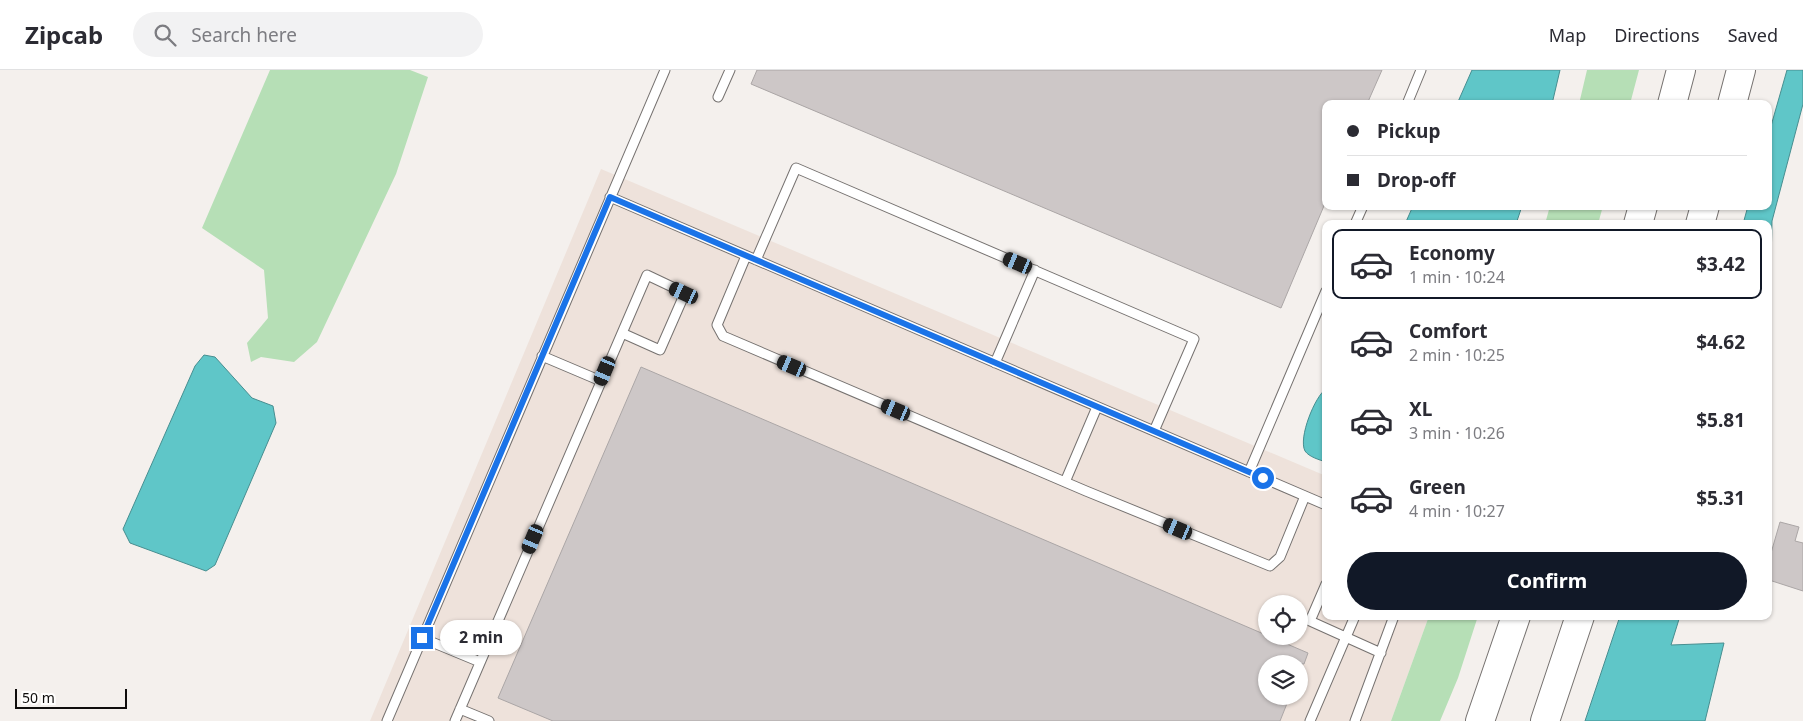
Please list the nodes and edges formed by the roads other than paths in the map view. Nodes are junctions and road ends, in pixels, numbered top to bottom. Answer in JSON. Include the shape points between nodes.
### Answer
{"nodes":[{"id":1,"x":665,"y":70,"type":"edge"},
{"id":2,"x":730,"y":70,"type":"edge"},
{"id":3,"x":1421,"y":70,"type":"edge"},
{"id":4,"x":1682,"y":70,"type":"edge"},
{"id":5,"x":1741,"y":70,"type":"edge"},
{"id":6,"x":718,"y":97,"type":"dead end"},
{"id":7,"x":1409,"y":100,"type":"edge"},
{"id":8,"x":1673,"y":100,"type":"edge"},
{"id":9,"x":1733,"y":100,"type":"edge"},
{"id":10,"x":610,"y":197,"type":"junction"},
{"id":11,"x":746,"y":256,"type":"junction"},
{"id":12,"x":756,"y":260,"type":"junction"},
{"id":13,"x":1035,"y":270,"type":"junction"},
{"id":14,"x":1322,"y":300,"type":"edge"},
{"id":15,"x":622,"y":333,"type":"junction"},
{"id":16,"x":542,"y":356,"type":"junction"},
{"id":17,"x":995,"y":363,"type":"junction"},
{"id":18,"x":601,"y":381,"type":"junction"},
{"id":19,"x":1097,"y":407,"type":"junction"},
{"id":20,"x":1154,"y":431,"type":"junction"},
{"id":21,"x":1249,"y":472,"type":"junction"},
{"id":22,"x":1065,"y":482,"type":"junction"},
{"id":23,"x":1305,"y":496,"type":"junction"},
{"id":24,"x":1322,"y":503,"type":"edge"},
{"id":25,"x":1322,"y":593,"type":"edge"},
{"id":26,"x":1353,"y":620,"type":"edge"},
{"id":27,"x":1393,"y":620,"type":"edge"},
{"id":28,"x":1515,"y":620,"type":"edge"},
{"id":29,"x":1579,"y":620,"type":"edge"},
{"id":30,"x":422,"y":638,"type":"junction"},
{"id":31,"x":1346,"y":638,"type":"junction"},
{"id":32,"x":1381,"y":653,"type":"junction"},
{"id":33,"x":480,"y":662,"type":"junction"},
{"id":34,"x":460,"y":709,"type":"junction"},
{"id":35,"x":387,"y":721,"type":"edge"},
{"id":36,"x":454,"y":721,"type":"edge"},
{"id":37,"x":489,"y":721,"type":"edge"},
{"id":38,"x":1310,"y":721,"type":"edge"},
{"id":39,"x":1355,"y":721,"type":"edge"},
{"id":40,"x":1480,"y":721,"type":"edge"},
{"id":41,"x":1545,"y":721,"type":"edge"}],
"edges":[{"from":1,"to":10,"type":"lane"},
{"from":2,"to":6,"type":"lane"},
{"from":3,"to":7,"type":"lane"},
{"from":4,"to":8,"type":"highway"},
{"from":5,"to":9,"type":"highway"},
{"from":10,"to":11,"type":"lane"},
{"from":10,"to":16,"type":"lane"},
{"from":11,"to":12,"type":"lane"},
{"from":11,"to":22,"type":"lane","via":[[717,325],[723,336]]},
{"from":12,"to":13,"type":"lane","via":[[796,168]]},
{"from":12,"to":17,"type":"lane"},
{"from":13,"to":17,"type":"lane"},
{"from":13,"to":20,"type":"lane","via":[[1194,339]]},
{"from":14,"to":21,"type":"lane"},
{"from":15,"to":15,"type":"lane","via":[[660,350],[684,293],[647,276]]},
{"from":15,"to":18,"type":"lane"},
{"from":16,"to":18,"type":"lane"},
{"from":16,"to":30,"type":"lane"},
{"from":17,"to":19,"type":"lane"},
{"from":18,"to":33,"type":"lane"},
{"from":19,"to":20,"type":"lane"},
{"from":19,"to":22,"type":"lane"},
{"from":20,"to":21,"type":"lane"},
{"from":21,"to":23,"type":"lane"},
{"from":22,"to":23,"type":"lane","via":[[1270,566],[1280,557]]},
{"from":23,"to":24,"type":"lane"},
{"from":25,"to":31,"type":"lane","via":[[1310,621]]},
{"from":26,"to":31,"type":"lane"},
{"from":27,"to":32,"type":"lane"},
{"from":28,"to":40,"type":"highway"},
{"from":29,"to":41,"type":"highway"},
{"from":30,"to":33,"type":"lane"},
{"from":30,"to":35,"type":"lane"},
{"from":31,"to":32,"type":"lane"},
{"from":31,"to":38,"type":"lane"},
{"from":32,"to":39,"type":"lane"},
{"from":33,"to":34,"type":"lane"},
{"from":34,"to":36,"type":"lane"},
{"from":34,"to":37,"type":"lane"}]}
